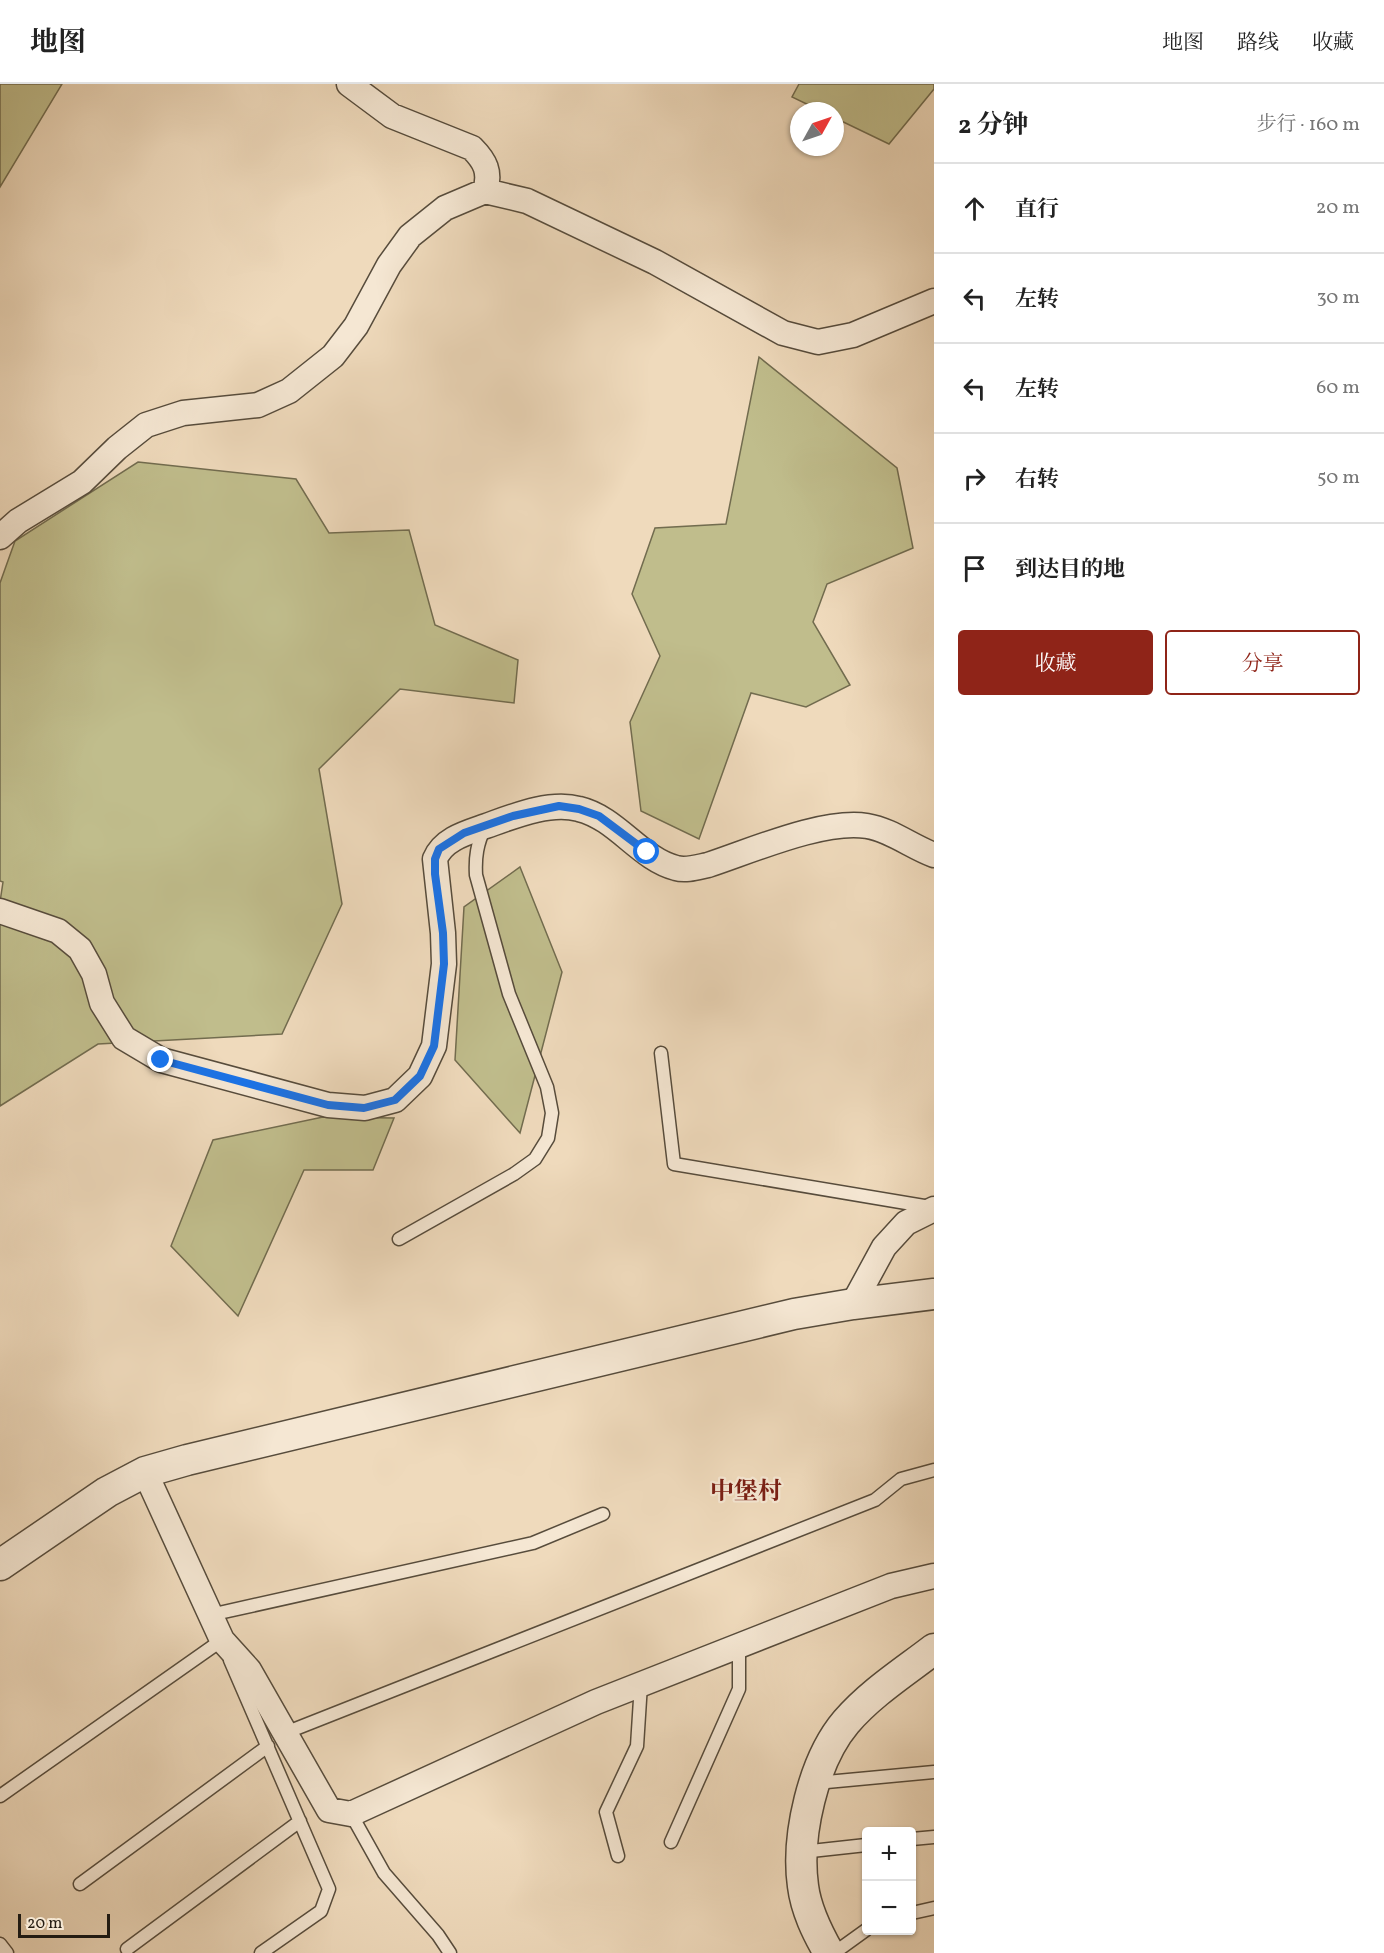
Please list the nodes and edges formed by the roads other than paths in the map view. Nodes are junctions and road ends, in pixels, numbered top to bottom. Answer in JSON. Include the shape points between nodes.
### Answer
{"nodes":[{"id":1,"x":349,"y":84,"type":"edge"},
{"id":2,"x":485,"y":191,"type":"junction"},
{"id":3,"x":934,"y":300,"type":"edge"},
{"id":4,"x":0,"y":537,"type":"edge"},
{"id":5,"x":485,"y":826,"type":"junction"},
{"id":6,"x":934,"y":855,"type":"edge"},
{"id":7,"x":0,"y":911,"type":"edge"},
{"id":8,"x":661,"y":1053,"type":"dead end"},
{"id":9,"x":934,"y":1208,"type":"edge"},
{"id":10,"x":399,"y":1239,"type":"dead end"},
{"id":11,"x":934,"y":1294,"type":"edge"},
{"id":12,"x":853,"y":1304,"type":"junction"},
{"id":13,"x":934,"y":1470,"type":"edge"},
{"id":14,"x":145,"y":1472,"type":"junction"},
{"id":15,"x":603,"y":1514,"type":"dead end"},
{"id":16,"x":0,"y":1564,"type":"edge"},
{"id":17,"x":934,"y":1576,"type":"edge"},
{"id":18,"x":210,"y":1615,"type":"junction"},
{"id":19,"x":222,"y":1640,"type":"junction"},
{"id":20,"x":739,"y":1645,"type":"junction"},
{"id":21,"x":934,"y":1649,"type":"edge"},
{"id":22,"x":640,"y":1684,"type":"junction"},
{"id":23,"x":276,"y":1740,"type":"junction"},
{"id":24,"x":934,"y":1772,"type":"edge"},
{"id":25,"x":814,"y":1783,"type":"junction"},
{"id":26,"x":0,"y":1796,"type":"edge"},
{"id":27,"x":351,"y":1815,"type":"junction"},
{"id":28,"x":300,"y":1821,"type":"junction"},
{"id":29,"x":934,"y":1836,"type":"edge"},
{"id":30,"x":916,"y":1838,"type":"edge"},
{"id":31,"x":671,"y":1842,"type":"dead end"},
{"id":32,"x":862,"y":1846,"type":"edge"},
{"id":33,"x":801,"y":1852,"type":"junction"},
{"id":34,"x":618,"y":1856,"type":"dead end"},
{"id":35,"x":80,"y":1884,"type":"dead end"},
{"id":36,"x":934,"y":1908,"type":"edge"},
{"id":37,"x":916,"y":1912,"type":"edge"},
{"id":38,"x":862,"y":1933,"type":"edge"},
{"id":39,"x":0,"y":1944,"type":"edge"},
{"id":40,"x":127,"y":1949,"type":"dead end"},
{"id":41,"x":7,"y":1953,"type":"edge"},
{"id":42,"x":261,"y":1953,"type":"edge"},
{"id":43,"x":450,"y":1953,"type":"edge"},
{"id":44,"x":829,"y":1953,"type":"edge"},
{"id":45,"x":834,"y":1953,"type":"edge"}],
"edges":[{"from":1,"to":2,"type":"street","via":[[392,116],[472,148],[488,170]]},
{"from":2,"to":3,"type":"street","via":[[527,201],[655,262],[783,333],[818,342],[853,335]]},
{"from":2,"to":4,"type":"street","via":[[445,208],[410,236],[389,265],[356,326],[333,356],[289,392],[258,405],[183,413],[146,425],[82,482],[18,521]]},
{"from":5,"to":6,"type":"street","via":[[559,806],[579,809],[599,816],[661,862],[692,869],[820,829],[845,825],[887,832]]},
{"from":5,"to":7,"type":"street","via":[[451,840],[439,849],[435,859],[444,964],[434,1046],[420,1076],[395,1100],[364,1108],[328,1105],[161,1060],[124,1038],[102,1003],[94,974],[80,949],[58,931]]},
{"from":5,"to":10,"type":"lane","via":[[475,858],[478,884],[509,994],[547,1087],[552,1113],[548,1138],[535,1159],[514,1174]]},
{"from":8,"to":9,"type":"lane","via":[[674,1164]]},
{"from":9,"to":12,"type":"street","via":[[906,1223],[884,1247]]},
{"from":11,"to":12,"type":"street"},
{"from":12,"to":14,"type":"street","via":[[772,1319]]},
{"from":13,"to":23,"type":"lane","via":[[901,1479],[875,1500]]},
{"from":14,"to":16,"type":"street","via":[[107,1492]]},
{"from":14,"to":18,"type":"street"},
{"from":15,"to":18,"type":"lane","via":[[533,1543]]},
{"from":17,"to":20,"type":"street","via":[[891,1586]]},
{"from":18,"to":19,"type":"street"},
{"from":19,"to":23,"type":"street","via":[[249,1671]]},
{"from":19,"to":26,"type":"lane"},
{"from":20,"to":22,"type":"street"},
{"from":20,"to":31,"type":"lane","via":[[739,1689]]},
{"from":21,"to":25,"type":"street","via":[[845,1723]]},
{"from":22,"to":27,"type":"street"},
{"from":22,"to":34,"type":"lane","via":[[637,1746],[606,1812]]},
{"from":23,"to":27,"type":"street","via":[[329,1810]]},
{"from":23,"to":28,"type":"lane"},
{"from":23,"to":35,"type":"lane"},
{"from":24,"to":25,"type":"lane"},
{"from":25,"to":33,"type":"street"},
{"from":27,"to":43,"type":"lane","via":[[384,1873]]},
{"from":28,"to":40,"type":"lane"},
{"from":28,"to":42,"type":"lane","via":[[329,1889],[321,1911]]},
{"from":29,"to":30,"type":"lane"},
{"from":32,"to":33,"type":"lane"},
{"from":33,"to":44,"type":"street","via":[[803,1886],[812,1924]]},
{"from":36,"to":37,"type":"lane"},
{"from":38,"to":45,"type":"lane"},
{"from":39,"to":41,"type":"lane"}]}
